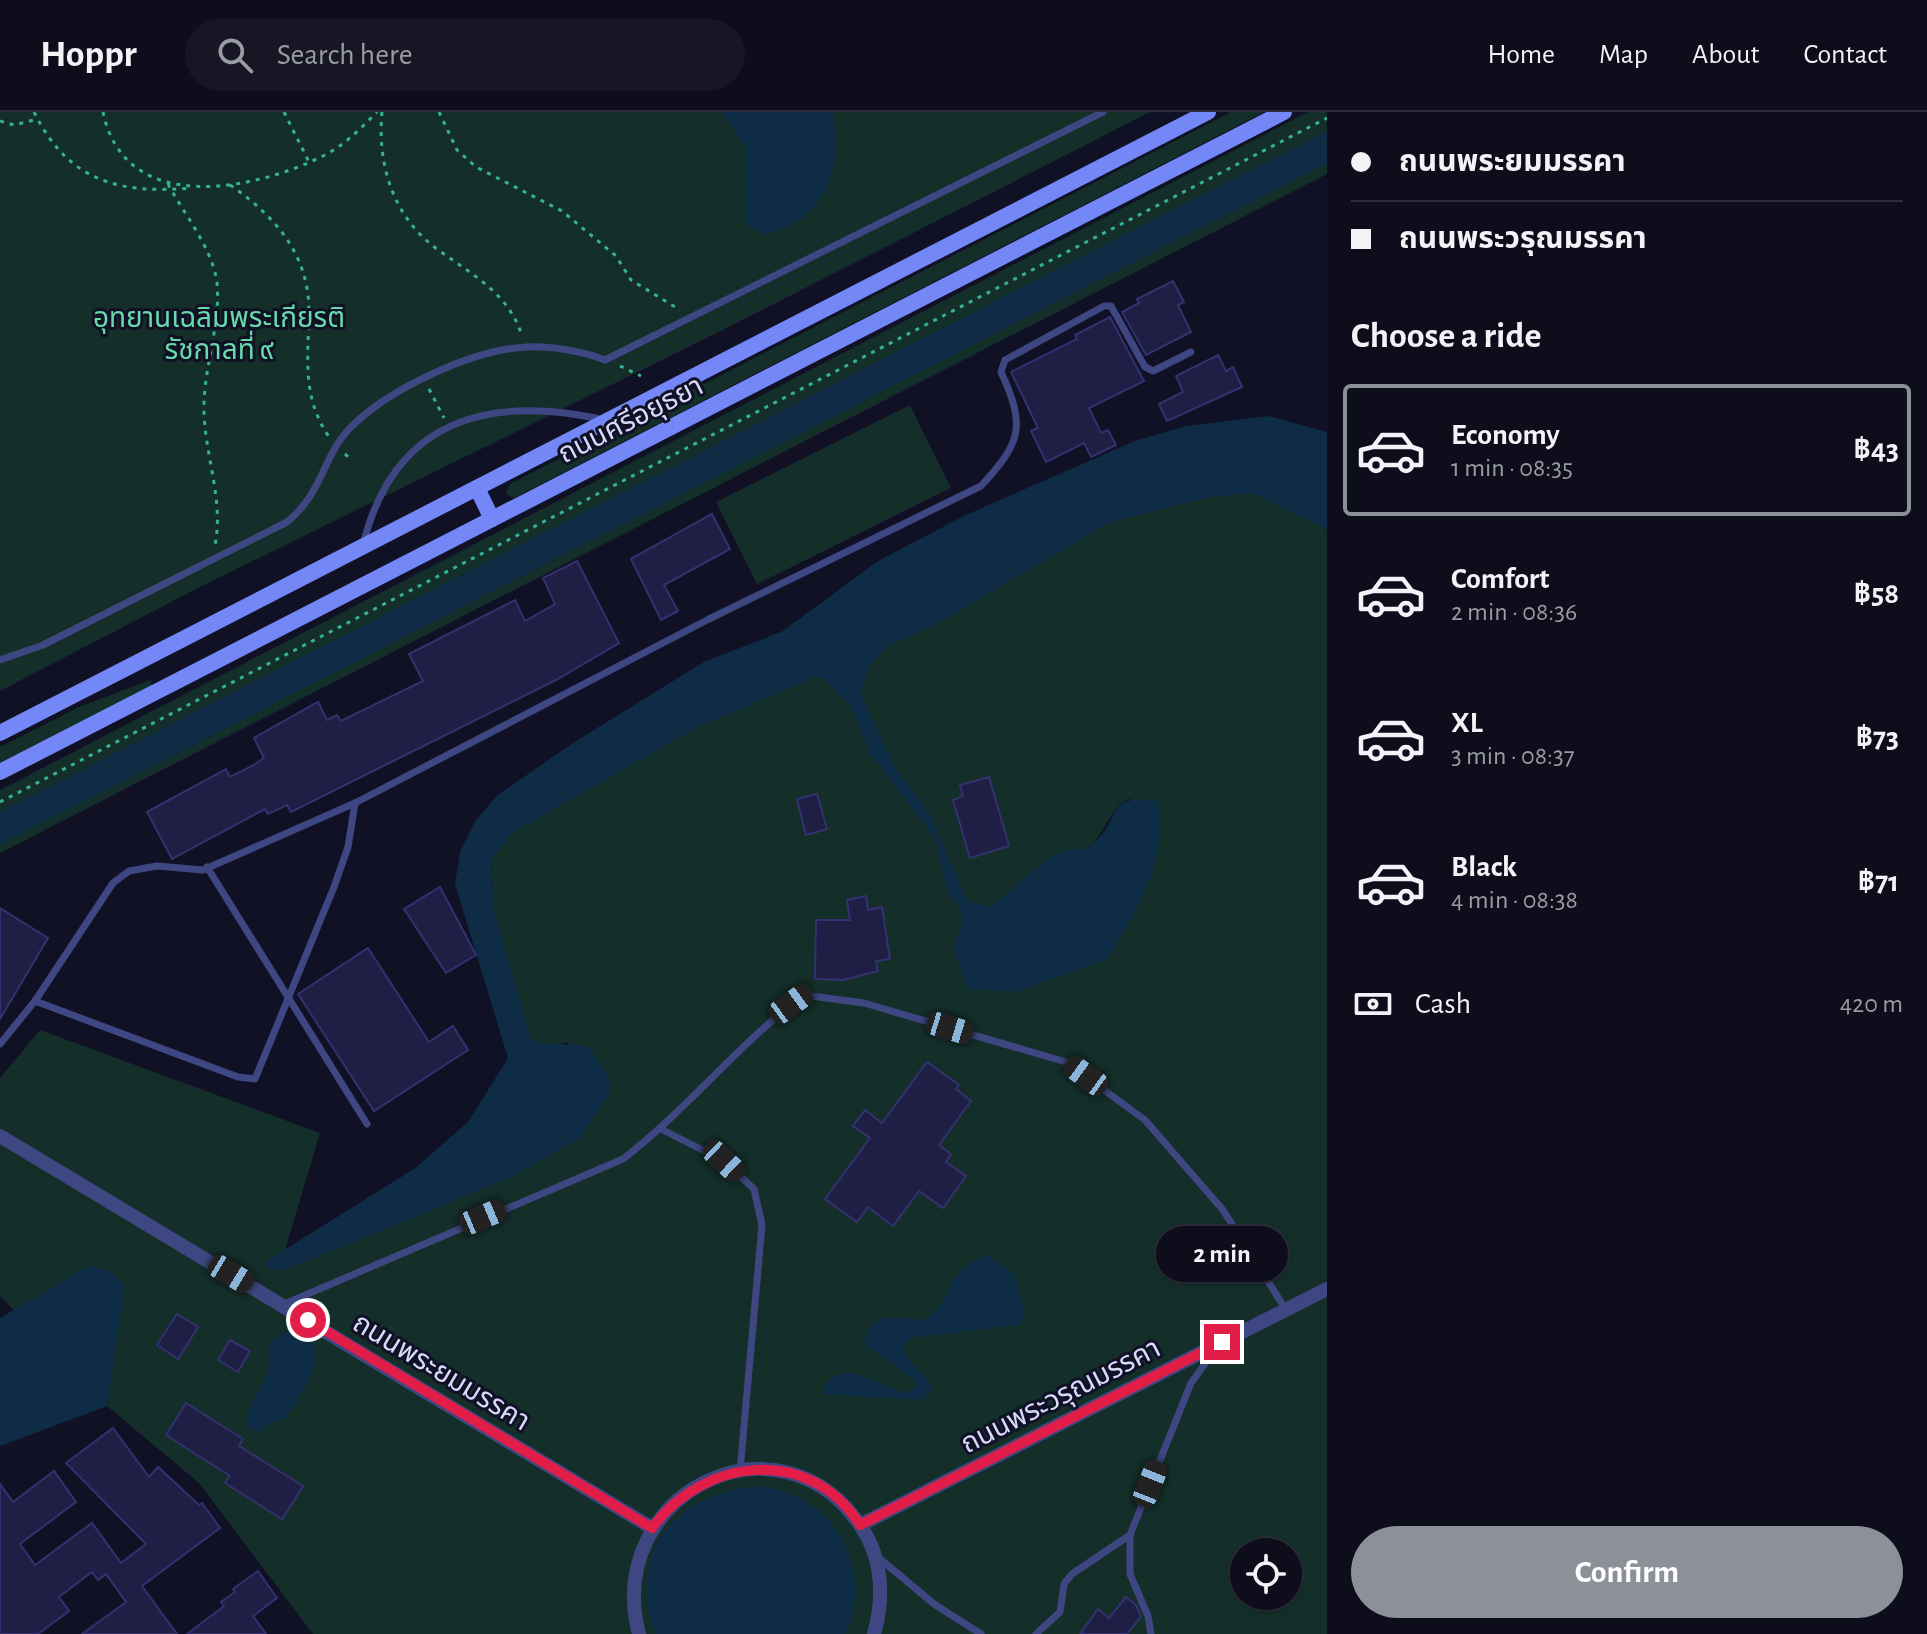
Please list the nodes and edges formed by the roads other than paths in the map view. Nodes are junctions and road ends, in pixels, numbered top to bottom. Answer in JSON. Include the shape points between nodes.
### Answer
{"nodes":[{"id":1,"x":1103,"y":112,"type":"edge"},
{"id":2,"x":1208,"y":112,"type":"edge"},
{"id":3,"x":1284,"y":112,"type":"edge"},
{"id":4,"x":1191,"y":352,"type":"dead end"},
{"id":5,"x":608,"y":421,"type":"junction"},
{"id":6,"x":477,"y":488,"type":"junction"},
{"id":7,"x":492,"y":519,"type":"junction"},
{"id":8,"x":362,"y":547,"type":"junction"},
{"id":9,"x":0,"y":660,"type":"edge"},
{"id":10,"x":0,"y":733,"type":"edge"},
{"id":11,"x":0,"y":772,"type":"edge"},
{"id":12,"x":355,"y":803,"type":"junction"},
{"id":13,"x":207,"y":867,"type":"junction"},
{"id":14,"x":289,"y":1000,"type":"junction"},
{"id":15,"x":35,"y":1001,"type":"junction"},
{"id":16,"x":0,"y":1044,"type":"edge"},
{"id":17,"x":367,"y":1124,"type":"dead end"},
{"id":18,"x":661,"y":1129,"type":"junction"},
{"id":19,"x":0,"y":1136,"type":"edge"},
{"id":20,"x":1327,"y":1289,"type":"edge"},
{"id":21,"x":282,"y":1305,"type":"junction"},
{"id":22,"x":1286,"y":1310,"type":"junction"},
{"id":23,"x":1222,"y":1342,"type":"junction"},
{"id":24,"x":740,"y":1471,"type":"junction"},
{"id":25,"x":860,"y":1525,"type":"junction"},
{"id":26,"x":652,"y":1528,"type":"junction"},
{"id":27,"x":1130,"y":1535,"type":"junction"},
{"id":28,"x":874,"y":1554,"type":"junction"},
{"id":29,"x":639,"y":1634,"type":"edge"},
{"id":30,"x":874,"y":1634,"type":"edge"},
{"id":31,"x":981,"y":1634,"type":"edge"},
{"id":32,"x":1036,"y":1634,"type":"edge"},
{"id":33,"x":1151,"y":1634,"type":"edge"}],
"edges":[{"from":1,"to":9,"type":"lane","via":[[605,360],[525,347],[469,360],[424,379],[352,426],[306,507],[287,522],[43,645]]},
{"from":2,"to":5,"type":"main road","name":"ถนนศรีอยุธยา"},
{"from":3,"to":7,"type":"main road","name":"ถนนศรีอยุธยา"},
{"from":4,"to":12,"type":"lane","via":[[1153,371],[1145,367],[1119,314],[1104,306],[1001,365],[1018,431],[1010,453],[981,486]]},
{"from":5,"to":6,"type":"main road","name":"ถนนศรีอยุธยา"},
{"from":5,"to":8,"type":"lane","via":[[562,410],[522,408],[489,411],[450,428],[412,452],[390,477],[371,513]]},
{"from":6,"to":7,"type":"main road"},
{"from":6,"to":8,"type":"main road","name":"ถนนศรีอยุธยา"},
{"from":7,"to":11,"type":"main road","name":"ถนนศรีอยุธยา"},
{"from":8,"to":10,"type":"main road","name":"ถนนศรีอยุธยา"},
{"from":12,"to":13,"type":"lane"},
{"from":12,"to":14,"type":"lane","via":[[348,847]]},
{"from":13,"to":14,"type":"lane"},
{"from":13,"to":15,"type":"lane","via":[[157,866],[129,871],[113,883]]},
{"from":14,"to":15,"type":"lane","via":[[255,1079]]},
{"from":14,"to":17,"type":"lane"},
{"from":15,"to":16,"type":"lane"},
{"from":18,"to":21,"type":"lane","via":[[623,1159]]},
{"from":18,"to":22,"type":"lane","via":[[804,995],[878,1007],[1066,1062],[1145,1120],[1223,1210]]},
{"from":18,"to":24,"type":"lane","via":[[702,1148],[754,1189],[762,1225]]},
{"from":19,"to":21,"type":"street","name":"ถนนพระยมมรรคา"},
{"from":20,"to":22,"type":"street","name":"ถนนพระวรุณมรรคา"},
{"from":21,"to":26,"type":"street","name":"ถนนพระยมมรรคา"},
{"from":22,"to":23,"type":"street","name":"ถนนพระวรุณมรรคา"},
{"from":23,"to":25,"type":"street","name":"ถนนพระวรุณมรรคา"},
{"from":23,"to":27,"type":"lane","via":[[1191,1383]]},
{"from":24,"to":25,"type":"street","via":[[804,1478],[840,1501]]},
{"from":24,"to":26,"type":"street","via":[[719,1475],[680,1496]]},
{"from":25,"to":28,"type":"street"},
{"from":26,"to":29,"type":"street","via":[[632,1590]]},
{"from":27,"to":32,"type":"lane","via":[[1072,1574],[1064,1584],[1060,1612]]},
{"from":27,"to":33,"type":"lane","via":[[1130,1574]]},
{"from":28,"to":30,"type":"street","via":[[881,1596]]},
{"from":28,"to":31,"type":"lane","via":[[934,1604]]}]}
